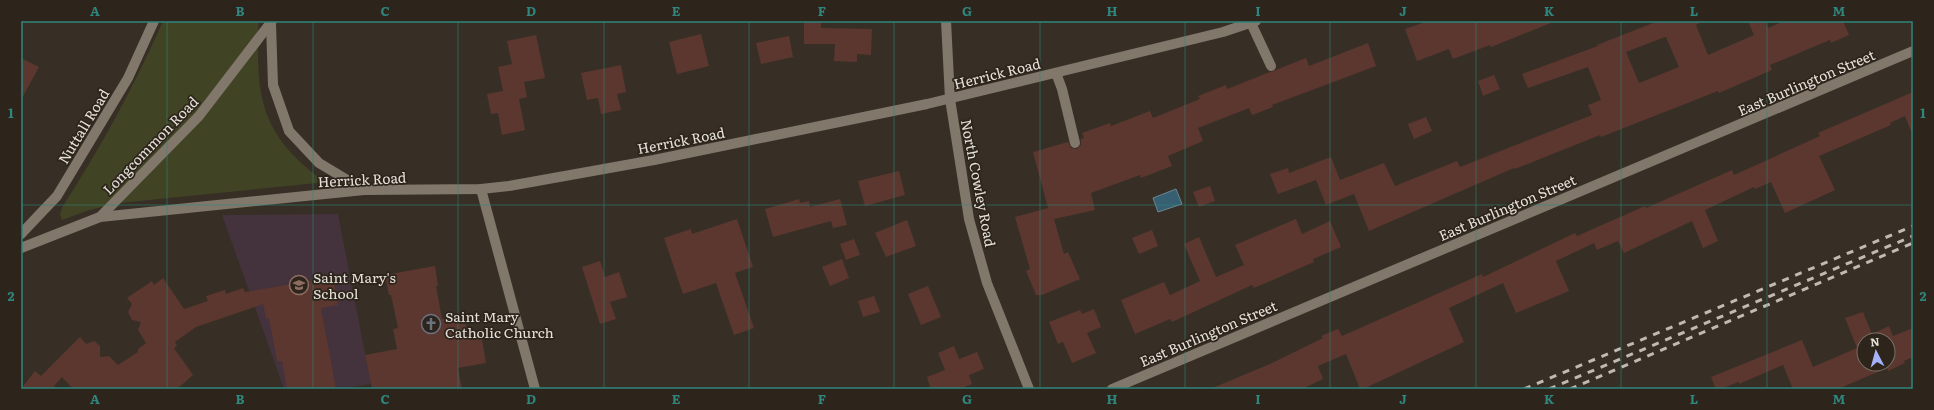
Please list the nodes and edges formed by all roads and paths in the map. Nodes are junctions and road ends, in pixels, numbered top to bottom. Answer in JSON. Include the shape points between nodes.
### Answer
{"nodes":[{"id":1,"x":154,"y":21,"type":"edge"},
{"id":2,"x":946,"y":21,"type":"edge"},
{"id":3,"x":272,"y":22,"type":"edge"},
{"id":4,"x":1253,"y":22,"type":"edge"},
{"id":5,"x":1913,"y":51,"type":"edge"},
{"id":6,"x":1271,"y":66,"type":"dead end"},
{"id":7,"x":1056,"y":73,"type":"junction"},
{"id":8,"x":950,"y":99,"type":"junction"},
{"id":9,"x":1075,"y":143,"type":"dead end"},
{"id":10,"x":481,"y":189,"type":"junction"},
{"id":11,"x":364,"y":190,"type":"junction"},
{"id":12,"x":100,"y":218,"type":"junction"},
{"id":13,"x":21,"y":234,"type":"edge"},
{"id":14,"x":21,"y":248,"type":"edge"},
{"id":15,"x":534,"y":389,"type":"edge"},
{"id":16,"x":1029,"y":389,"type":"edge"},
{"id":17,"x":1112,"y":389,"type":"edge"}],
"edges":[{"from":1,"to":13,"type":"street","name":"Nuttall Road","via":[[128,78],[58,196]]},
{"from":2,"to":8,"type":"street","name":"North Cowley Road"},
{"from":3,"to":11,"type":"street","name":"Longcommon Road","via":[[274,85],[289,131],[319,163]]},
{"from":3,"to":12,"type":"street","name":"Longcommon Road","via":[[199,116]]},
{"from":4,"to":6,"type":"street"},
{"from":4,"to":7,"type":"street","name":"Herrick Road","via":[[1223,32]]},
{"from":5,"to":17,"type":"street","name":"East Burlington Street"},
{"from":7,"to":8,"type":"street","name":"Herrick Road"},
{"from":7,"to":9,"type":"street"},
{"from":8,"to":10,"type":"street","name":"Herrick Road","via":[[654,160]]},
{"from":8,"to":16,"type":"street","name":"North Cowley Road","via":[[969,218],[977,251]]},
{"from":10,"to":11,"type":"street","name":"Herrick Road"},
{"from":10,"to":15,"type":"street"},
{"from":11,"to":12,"type":"street","name":"Herrick Road"},
{"from":12,"to":14,"type":"street","name":"Longcommon Road"}]}
